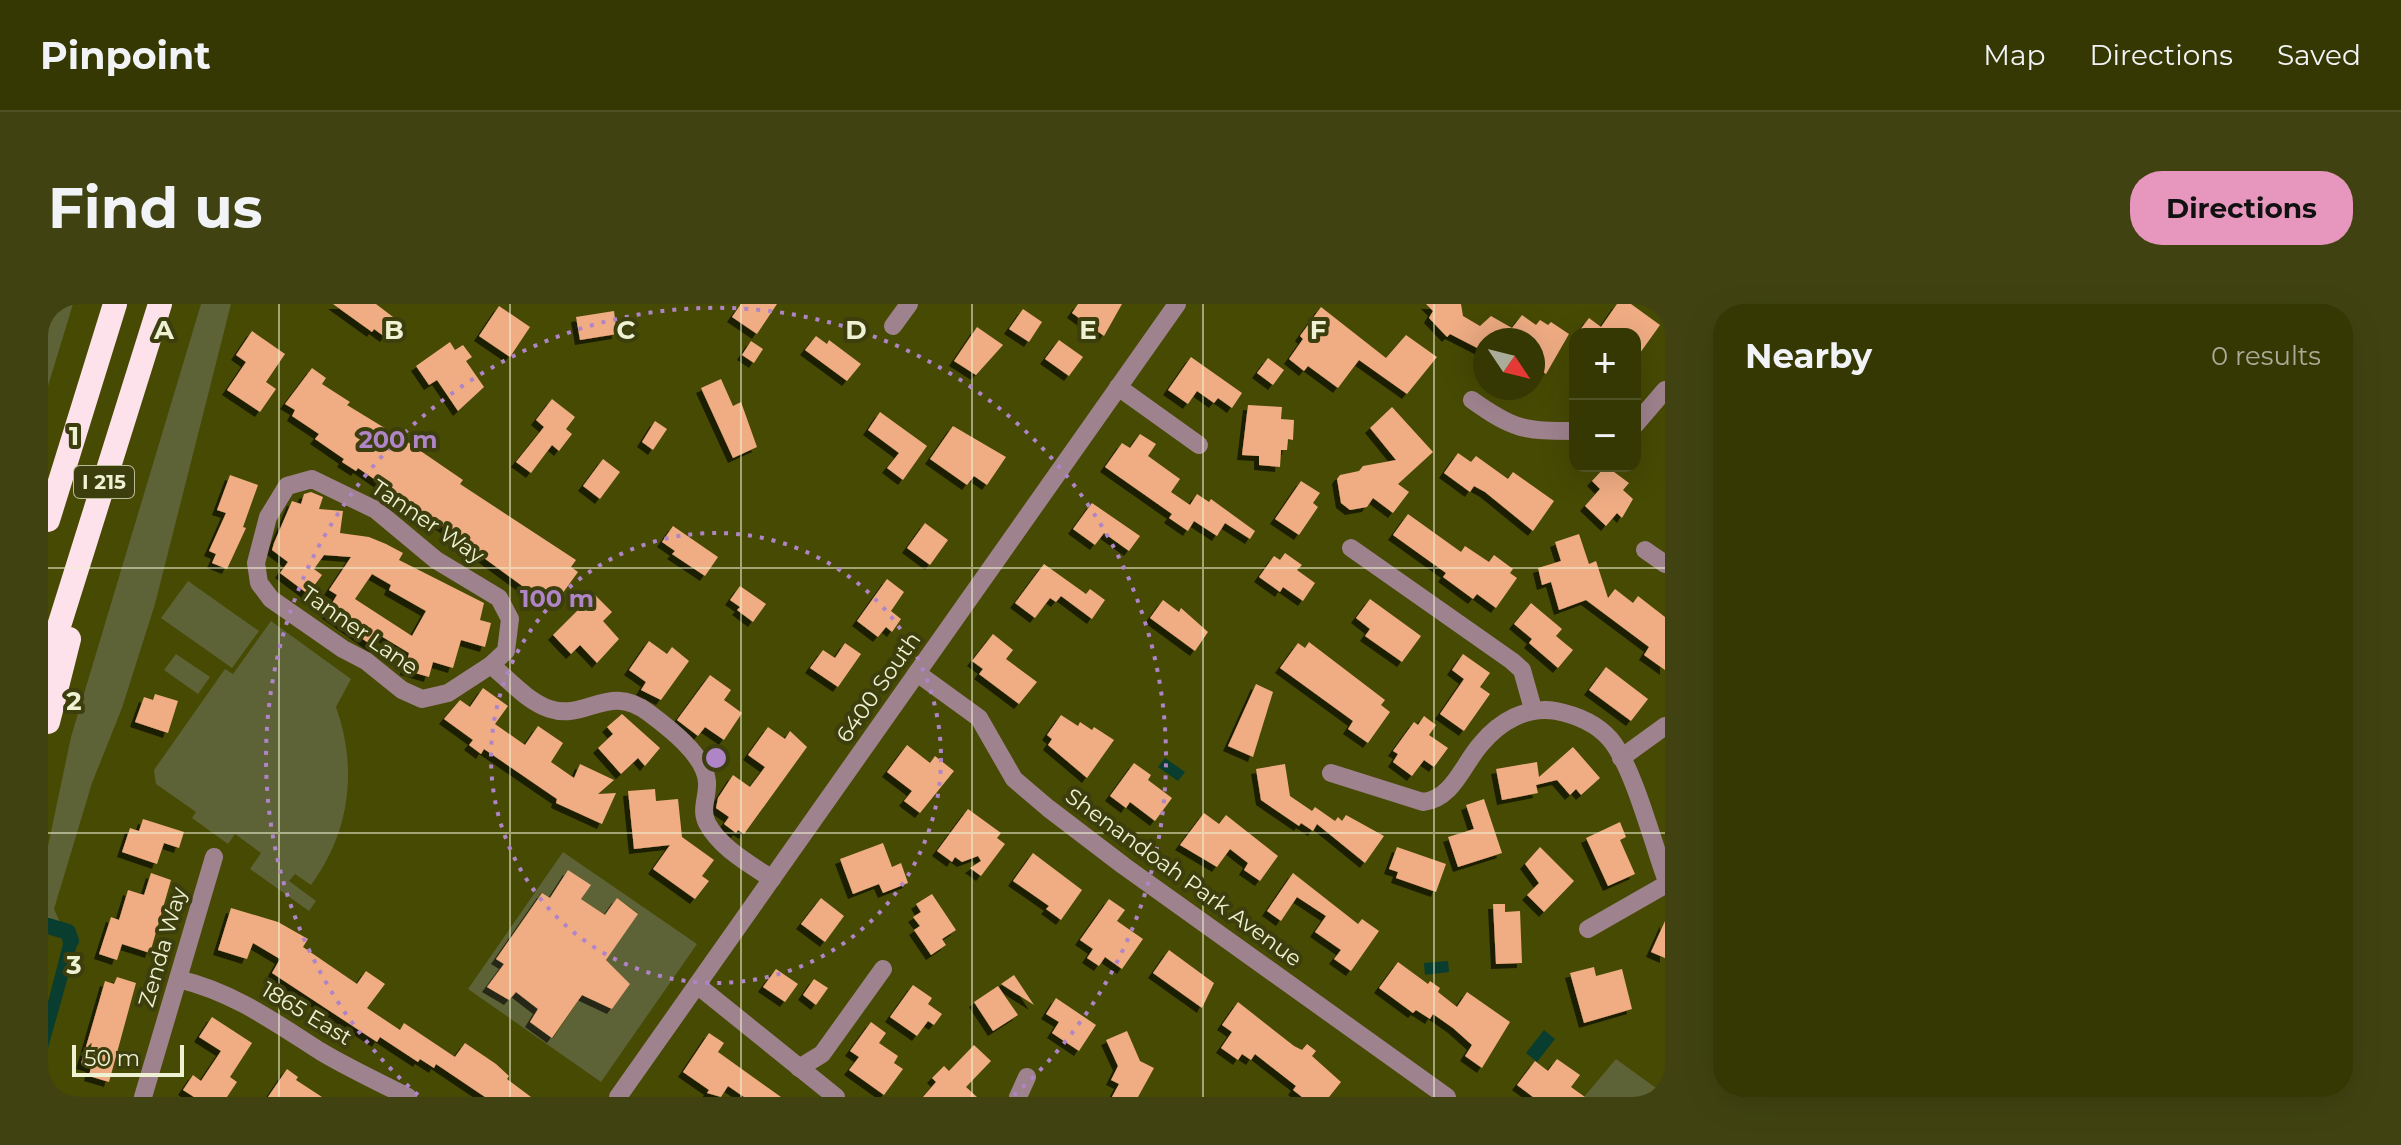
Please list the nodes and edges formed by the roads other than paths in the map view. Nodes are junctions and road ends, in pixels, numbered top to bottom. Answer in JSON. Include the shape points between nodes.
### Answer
{"nodes":[{"id":1,"x":112,"y":304,"type":"edge"},
{"id":2,"x":160,"y":304,"type":"edge"},
{"id":3,"x":909,"y":304,"type":"edge"},
{"id":4,"x":1177,"y":304,"type":"edge"},
{"id":5,"x":893,"y":326,"type":"dead end"},
{"id":6,"x":1118,"y":387,"type":"junction"},
{"id":7,"x":1665,"y":390,"type":"edge"},
{"id":8,"x":131,"y":396,"type":"junction"},
{"id":9,"x":1472,"y":400,"type":"dead end"},
{"id":10,"x":1641,"y":419,"type":"edge"},
{"id":11,"x":1569,"y":431,"type":"edge"},
{"id":12,"x":1199,"y":445,"type":"dead end"},
{"id":13,"x":48,"y":464,"type":"edge"},
{"id":14,"x":301,"y":480,"type":"joint"},
{"id":15,"x":48,"y":520,"type":"edge"},
{"id":16,"x":1351,"y":548,"type":"dead end"},
{"id":17,"x":1645,"y":550,"type":"dead end"},
{"id":18,"x":1665,"y":564,"type":"edge"},
{"id":19,"x":48,"y":661,"type":"edge"},
{"id":20,"x":491,"y":665,"type":"junction"},
{"id":21,"x":917,"y":673,"type":"junction"},
{"id":22,"x":1533,"y":709,"type":"junction"},
{"id":23,"x":48,"y":722,"type":"edge"},
{"id":24,"x":1665,"y":726,"type":"edge"},
{"id":25,"x":1621,"y":758,"type":"junction"},
{"id":26,"x":1331,"y":773,"type":"dead end"},
{"id":27,"x":214,"y":857,"type":"dead end"},
{"id":28,"x":1665,"y":876,"type":"edge"},
{"id":29,"x":772,"y":879,"type":"junction"},
{"id":30,"x":1665,"y":885,"type":"edge"},
{"id":31,"x":1588,"y":929,"type":"dead end"},
{"id":32,"x":883,"y":969,"type":"dead end"},
{"id":33,"x":178,"y":979,"type":"junction"},
{"id":34,"x":697,"y":985,"type":"junction"},
{"id":35,"x":799,"y":1068,"type":"junction"},
{"id":36,"x":1027,"y":1077,"type":"dead end"},
{"id":37,"x":143,"y":1097,"type":"edge"},
{"id":38,"x":408,"y":1097,"type":"edge"},
{"id":39,"x":618,"y":1097,"type":"edge"},
{"id":40,"x":836,"y":1097,"type":"edge"},
{"id":41,"x":1018,"y":1097,"type":"edge"},
{"id":42,"x":1447,"y":1097,"type":"edge"}],
"edges":[{"from":1,"to":13,"type":"highway"},
{"from":1,"to":15,"type":"highway","number":"I 215"},
{"from":2,"to":8,"type":"highway","number":"I 215"},
{"from":3,"to":5,"type":"street"},
{"from":4,"to":6,"type":"street","name":"6400 South"},
{"from":6,"to":12,"type":"street"},
{"from":6,"to":21,"type":"street","name":"6400 South"},
{"from":7,"to":10,"type":"street"},
{"from":8,"to":19,"type":"highway","number":"I 215"},
{"from":8,"to":23,"type":"highway"},
{"from":9,"to":11,"type":"street","via":[[1509,426]]},
{"from":14,"to":20,"type":"street","name":"Tanner Way","via":[[322,481],[371,507],[436,560],[499,598],[510,627],[506,651]]},
{"from":14,"to":20,"type":"street","name":"Tanner Lane","via":[[277,498],[256,563],[259,583],[271,599],[414,697],[439,698]]},
{"from":16,"to":22,"type":"street","via":[[1512,661],[1522,670]]},
{"from":17,"to":18,"type":"street"},
{"from":20,"to":29,"type":"street","via":[[551,710],[612,699],[647,711],[701,763],[707,782],[703,810],[713,832]]},
{"from":21,"to":29,"type":"street","name":"6400 South"},
{"from":21,"to":42,"type":"street","name":"Shenandoah Park Avenue","via":[[979,718],[1014,779],[1048,808]]},
{"from":22,"to":25,"type":"street","via":[[1587,721],[1612,741]]},
{"from":22,"to":26,"type":"street","via":[[1494,731],[1434,801]]},
{"from":24,"to":25,"type":"street"},
{"from":25,"to":28,"type":"street"},
{"from":27,"to":33,"type":"street","name":"Zenda Way"},
{"from":29,"to":34,"type":"street","name":"6400 South"},
{"from":30,"to":31,"type":"street"},
{"from":32,"to":35,"type":"street","via":[[822,1054]]},
{"from":33,"to":37,"type":"street","name":"Zenda Way"},
{"from":33,"to":38,"type":"street","name":"1865 East","via":[[255,1007],[321,1051]]},
{"from":34,"to":35,"type":"street"},
{"from":34,"to":39,"type":"street","name":"6400 South"},
{"from":35,"to":40,"type":"street"},
{"from":36,"to":41,"type":"street"}]}
